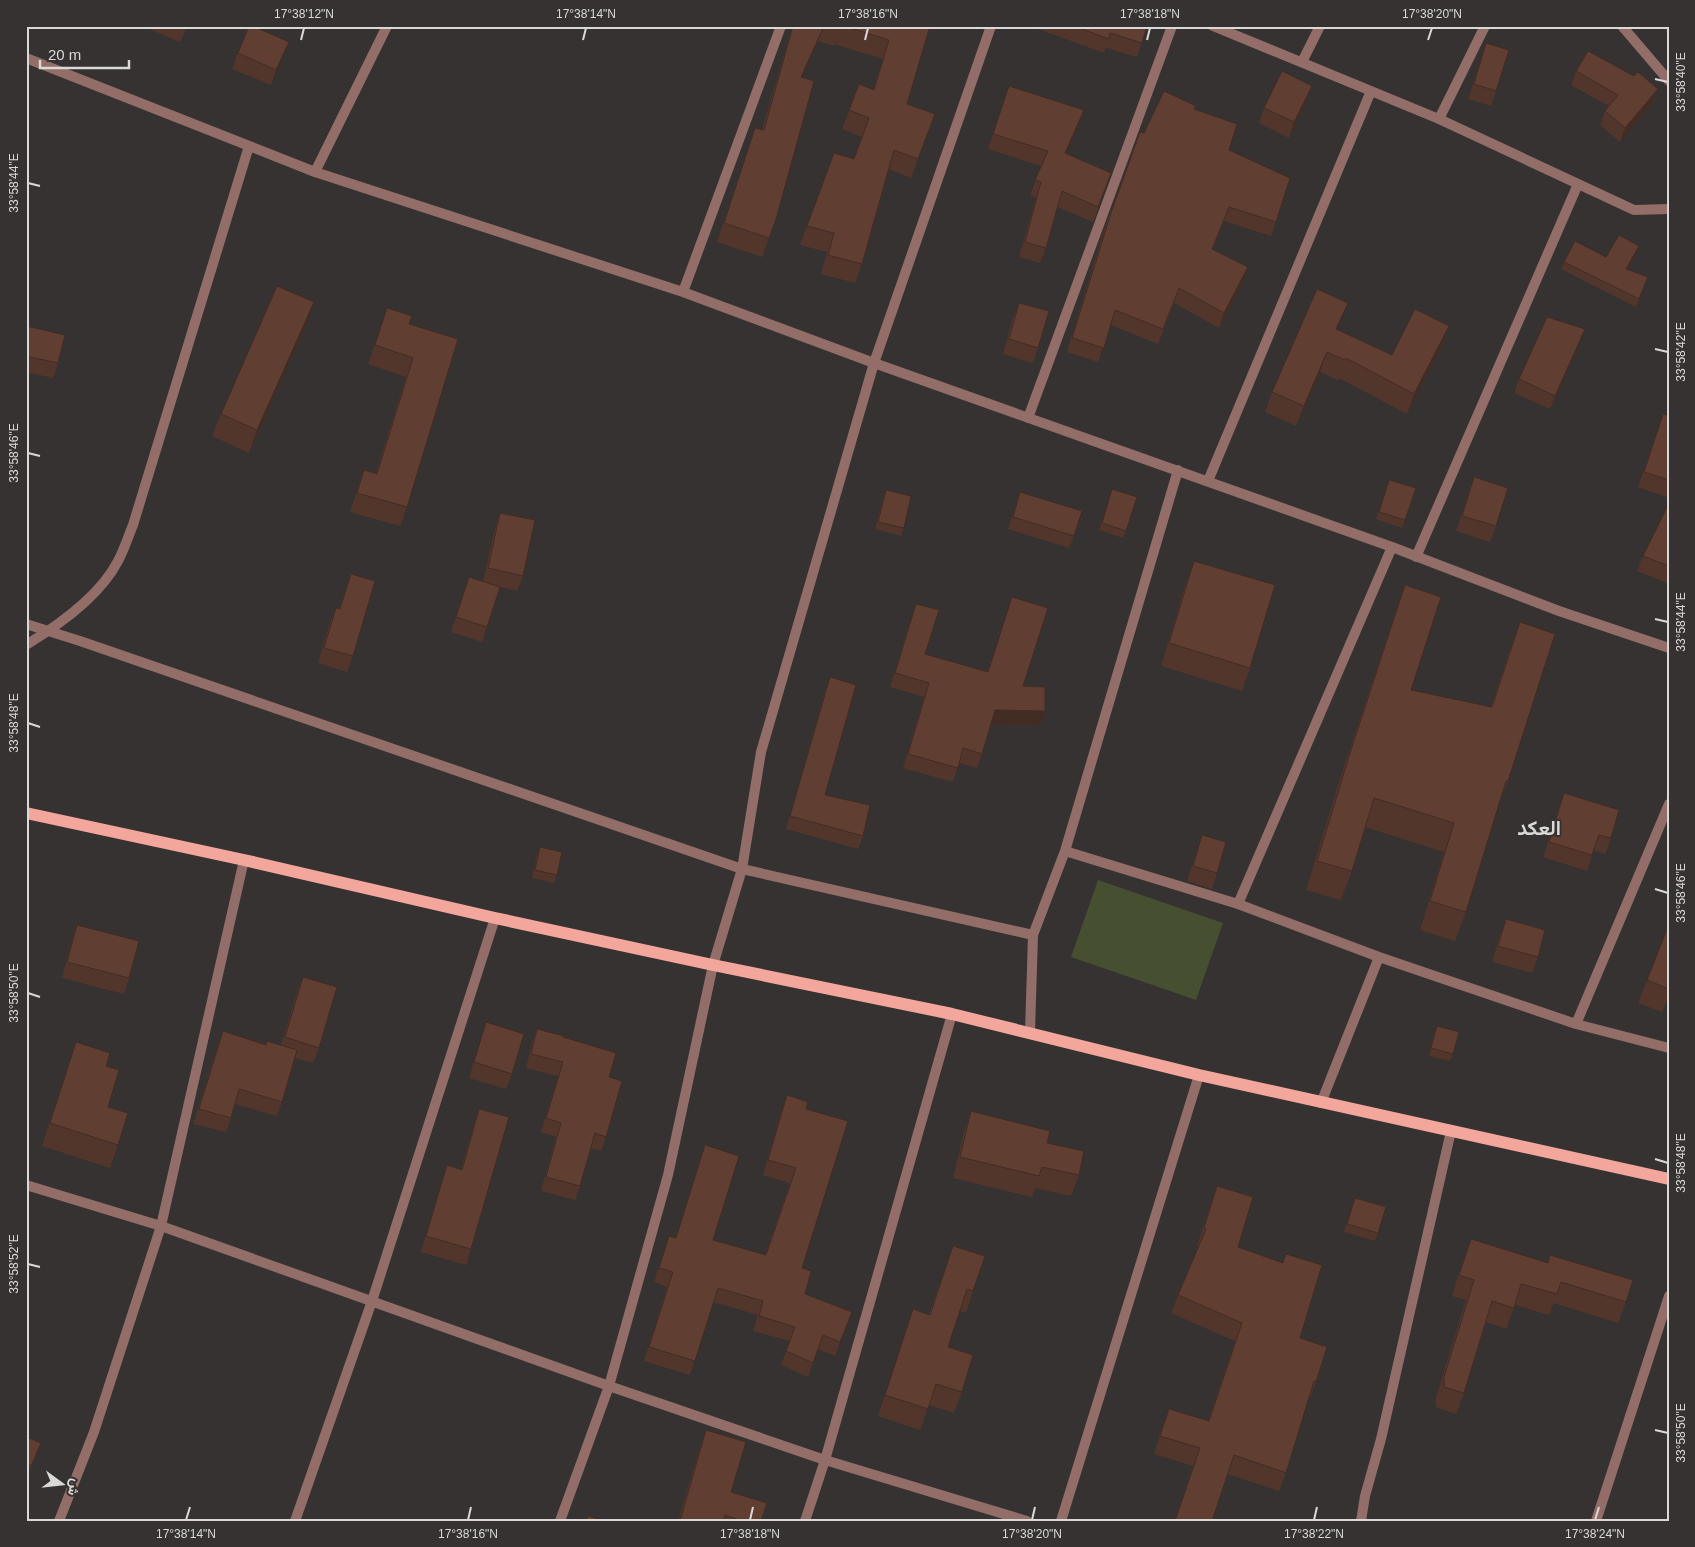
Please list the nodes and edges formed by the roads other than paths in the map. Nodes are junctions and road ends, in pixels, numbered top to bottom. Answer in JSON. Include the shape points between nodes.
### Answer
{"nodes":[{"id":1,"x":387,"y":26,"type":"edge"},
{"id":2,"x":781,"y":26,"type":"edge"},
{"id":3,"x":991,"y":26,"type":"edge"},
{"id":4,"x":1172,"y":26,"type":"edge"},
{"id":5,"x":1213,"y":26,"type":"edge"},
{"id":6,"x":1320,"y":26,"type":"edge"},
{"id":7,"x":1485,"y":26,"type":"edge"},
{"id":8,"x":1622,"y":26,"type":"edge"},
{"id":9,"x":26,"y":58,"type":"edge"},
{"id":10,"x":1302,"y":62,"type":"junction"},
{"id":11,"x":1669,"y":81,"type":"edge"},
{"id":12,"x":1370,"y":91,"type":"junction"},
{"id":13,"x":1439,"y":119,"type":"junction"},
{"id":14,"x":249,"y":146,"type":"junction"},
{"id":15,"x":315,"y":172,"type":"junction"},
{"id":16,"x":1578,"y":184,"type":"junction"},
{"id":17,"x":1669,"y":209,"type":"edge"},
{"id":18,"x":683,"y":292,"type":"junction"},
{"id":19,"x":874,"y":363,"type":"junction"},
{"id":20,"x":1028,"y":418,"type":"junction"},
{"id":21,"x":1178,"y":470,"type":"junction"},
{"id":22,"x":1208,"y":481,"type":"junction"},
{"id":23,"x":1392,"y":547,"type":"junction"},
{"id":24,"x":1416,"y":556,"type":"junction"},
{"id":25,"x":26,"y":624,"type":"edge"},
{"id":26,"x":49,"y":631,"type":"junction"},
{"id":27,"x":26,"y":645,"type":"edge"},
{"id":28,"x":1669,"y":648,"type":"edge"},
{"id":29,"x":1669,"y":804,"type":"edge"},
{"id":30,"x":26,"y":813,"type":"edge"},
{"id":31,"x":1065,"y":851,"type":"junction"},
{"id":32,"x":244,"y":860,"type":"junction"},
{"id":33,"x":742,"y":869,"type":"junction"},
{"id":34,"x":1238,"y":904,"type":"junction"},
{"id":35,"x":495,"y":918,"type":"junction"},
{"id":36,"x":1033,"y":935,"type":"junction"},
{"id":37,"x":1379,"y":957,"type":"junction"},
{"id":38,"x":713,"y":965,"type":"junction"},
{"id":39,"x":952,"y":1014,"type":"junction"},
{"id":40,"x":1576,"y":1024,"type":"junction"},
{"id":41,"x":1030,"y":1032,"type":"junction"},
{"id":42,"x":1669,"y":1048,"type":"edge"},
{"id":43,"x":1199,"y":1075,"type":"junction"},
{"id":44,"x":1321,"y":1102,"type":"junction"},
{"id":45,"x":1452,"y":1131,"type":"junction"},
{"id":46,"x":1669,"y":1180,"type":"edge"},
{"id":47,"x":26,"y":1185,"type":"edge"},
{"id":48,"x":162,"y":1226,"type":"junction"},
{"id":49,"x":1669,"y":1296,"type":"edge"},
{"id":50,"x":372,"y":1301,"type":"junction"},
{"id":51,"x":609,"y":1386,"type":"junction"},
{"id":52,"x":825,"y":1460,"type":"junction"},
{"id":53,"x":59,"y":1521,"type":"edge"},
{"id":54,"x":295,"y":1521,"type":"edge"},
{"id":55,"x":560,"y":1521,"type":"edge"},
{"id":56,"x":805,"y":1521,"type":"edge"},
{"id":57,"x":1027,"y":1521,"type":"edge"},
{"id":58,"x":1061,"y":1521,"type":"edge"},
{"id":59,"x":1361,"y":1521,"type":"edge"},
{"id":60,"x":1596,"y":1521,"type":"edge"}],
"edges":[{"from":1,"to":15,"type":"street"},
{"from":2,"to":18,"type":"street"},
{"from":3,"to":19,"type":"street"},
{"from":4,"to":20,"type":"street"},
{"from":5,"to":10,"type":"street"},
{"from":6,"to":10,"type":"street"},
{"from":7,"to":13,"type":"street"},
{"from":8,"to":11,"type":"street"},
{"from":9,"to":14,"type":"street"},
{"from":10,"to":12,"type":"street"},
{"from":12,"to":13,"type":"street"},
{"from":12,"to":22,"type":"street"},
{"from":13,"to":16,"type":"street"},
{"from":14,"to":15,"type":"street"},
{"from":14,"to":26,"type":"street","via":[[133,526],[117,563],[95,593]]},
{"from":15,"to":18,"type":"street"},
{"from":16,"to":17,"type":"street","via":[[1634,210]]},
{"from":16,"to":24,"type":"street"},
{"from":18,"to":19,"type":"street"},
{"from":19,"to":20,"type":"street"},
{"from":19,"to":33,"type":"street","via":[[761,752]]},
{"from":20,"to":21,"type":"street"},
{"from":21,"to":22,"type":"street"},
{"from":21,"to":31,"type":"street"},
{"from":22,"to":23,"type":"street"},
{"from":23,"to":24,"type":"street"},
{"from":23,"to":34,"type":"street"},
{"from":24,"to":28,"type":"street","via":[[1559,611]]},
{"from":25,"to":26,"type":"street"},
{"from":26,"to":27,"type":"street"},
{"from":26,"to":33,"type":"street"},
{"from":29,"to":40,"type":"street"},
{"from":30,"to":32,"type":"main road"},
{"from":31,"to":34,"type":"street"},
{"from":31,"to":36,"type":"street"},
{"from":32,"to":35,"type":"main road"},
{"from":32,"to":48,"type":"street"},
{"from":33,"to":36,"type":"street"},
{"from":33,"to":38,"type":"street"},
{"from":34,"to":37,"type":"street"},
{"from":35,"to":38,"type":"main road"},
{"from":35,"to":50,"type":"street"},
{"from":36,"to":41,"type":"street"},
{"from":37,"to":40,"type":"street"},
{"from":37,"to":44,"type":"street"},
{"from":38,"to":39,"type":"main road"},
{"from":38,"to":51,"type":"street","via":[[668,1175]]},
{"from":39,"to":41,"type":"main road"},
{"from":39,"to":52,"type":"street"},
{"from":40,"to":42,"type":"street"},
{"from":41,"to":43,"type":"main road"},
{"from":43,"to":44,"type":"main road"},
{"from":43,"to":58,"type":"street"},
{"from":44,"to":45,"type":"main road"},
{"from":45,"to":46,"type":"main road"},
{"from":45,"to":59,"type":"street"},
{"from":47,"to":48,"type":"street"},
{"from":48,"to":50,"type":"street"},
{"from":48,"to":53,"type":"street","via":[[94,1432]]},
{"from":49,"to":60,"type":"street"},
{"from":50,"to":51,"type":"street"},
{"from":50,"to":54,"type":"street"},
{"from":51,"to":52,"type":"street"},
{"from":51,"to":55,"type":"street"},
{"from":52,"to":56,"type":"street"},
{"from":52,"to":57,"type":"street"}]}
